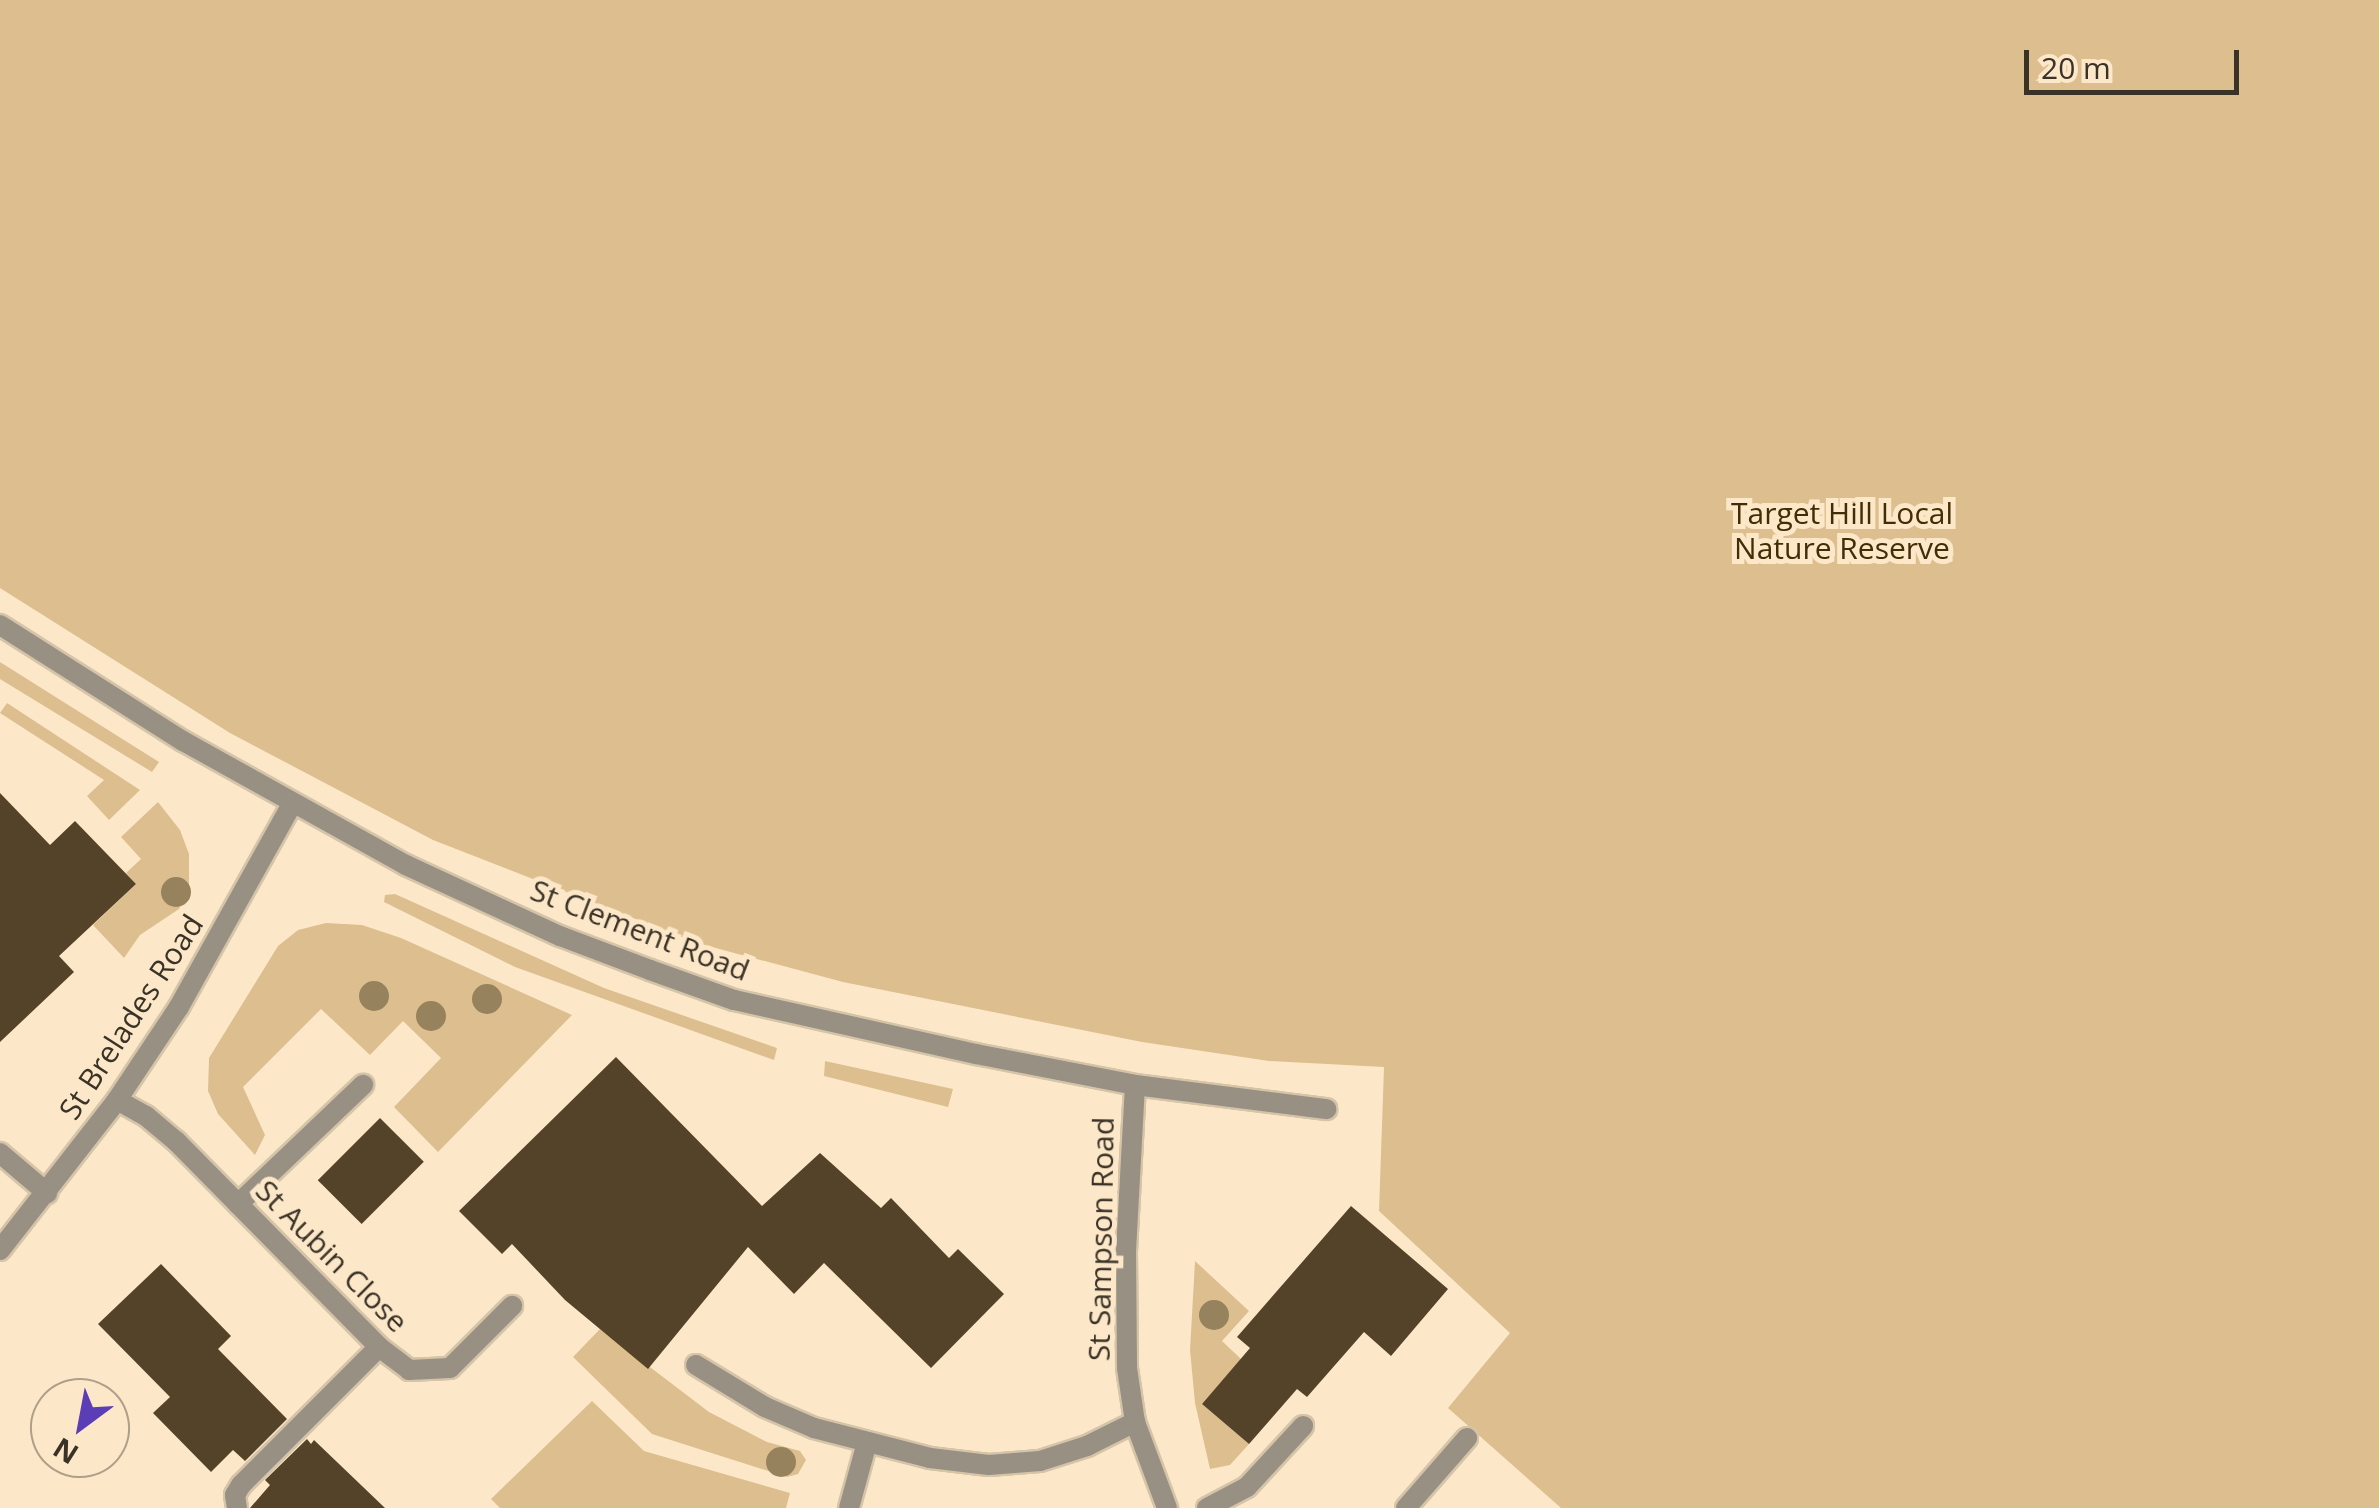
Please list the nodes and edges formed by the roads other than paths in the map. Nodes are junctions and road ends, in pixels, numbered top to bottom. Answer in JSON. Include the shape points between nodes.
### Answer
{"nodes":[{"id":1,"x":0,"y":625,"type":"edge"},
{"id":2,"x":292,"y":804,"type":"junction"},
{"id":3,"x":1135,"y":1084,"type":"junction"},
{"id":4,"x":363,"y":1085,"type":"dead end"},
{"id":5,"x":117,"y":1100,"type":"junction"},
{"id":6,"x":1326,"y":1109,"type":"dead end"},
{"id":7,"x":0,"y":1153,"type":"edge"},
{"id":8,"x":47,"y":1193,"type":"junction"},
{"id":9,"x":238,"y":1204,"type":"junction"},
{"id":10,"x":0,"y":1250,"type":"edge"},
{"id":11,"x":512,"y":1306,"type":"dead end"},
{"id":12,"x":379,"y":1347,"type":"junction"},
{"id":13,"x":696,"y":1365,"type":"dead end"},
{"id":14,"x":1135,"y":1422,"type":"junction"},
{"id":15,"x":1303,"y":1426,"type":"dead end"},
{"id":16,"x":1467,"y":1438,"type":"dead end"},
{"id":17,"x":867,"y":1442,"type":"junction"},
{"id":18,"x":237,"y":1508,"type":"edge"},
{"id":19,"x":849,"y":1508,"type":"edge"},
{"id":20,"x":1167,"y":1508,"type":"edge"},
{"id":21,"x":1206,"y":1508,"type":"edge"},
{"id":22,"x":1406,"y":1508,"type":"edge"}],
"edges":[{"from":1,"to":2,"type":"street","name":"St Clement Road"},
{"from":2,"to":3,"type":"street","name":"St Clement Road","via":[[560,936],[734,1000]]},
{"from":2,"to":5,"type":"street","name":"St Brelades Road","via":[[179,1007]]},
{"from":3,"to":6,"type":"street","name":"St Clement Road"},
{"from":3,"to":14,"type":"street","name":"St Sampson Road","via":[[1124,1309]]},
{"from":4,"to":9,"type":"street"},
{"from":5,"to":8,"type":"street","name":"St Brelades Road"},
{"from":5,"to":9,"type":"street","name":"St Aubin Close","via":[[146,1116]]},
{"from":7,"to":8,"type":"street"},
{"from":8,"to":10,"type":"street","name":"St Brelades Road"},
{"from":9,"to":12,"type":"street","name":"St Aubin Close"},
{"from":11,"to":12,"type":"street","name":"St Aubin Close","via":[[450,1368],[409,1370]]},
{"from":12,"to":18,"type":"street","via":[[241,1485]]},
{"from":13,"to":17,"type":"street","via":[[765,1407]]},
{"from":14,"to":17,"type":"street","via":[[1040,1462],[989,1465]]},
{"from":14,"to":20,"type":"street","name":"St Sampson Road"},
{"from":15,"to":21,"type":"street","via":[[1247,1486]]},
{"from":16,"to":22,"type":"street"},
{"from":17,"to":19,"type":"street"}]}
